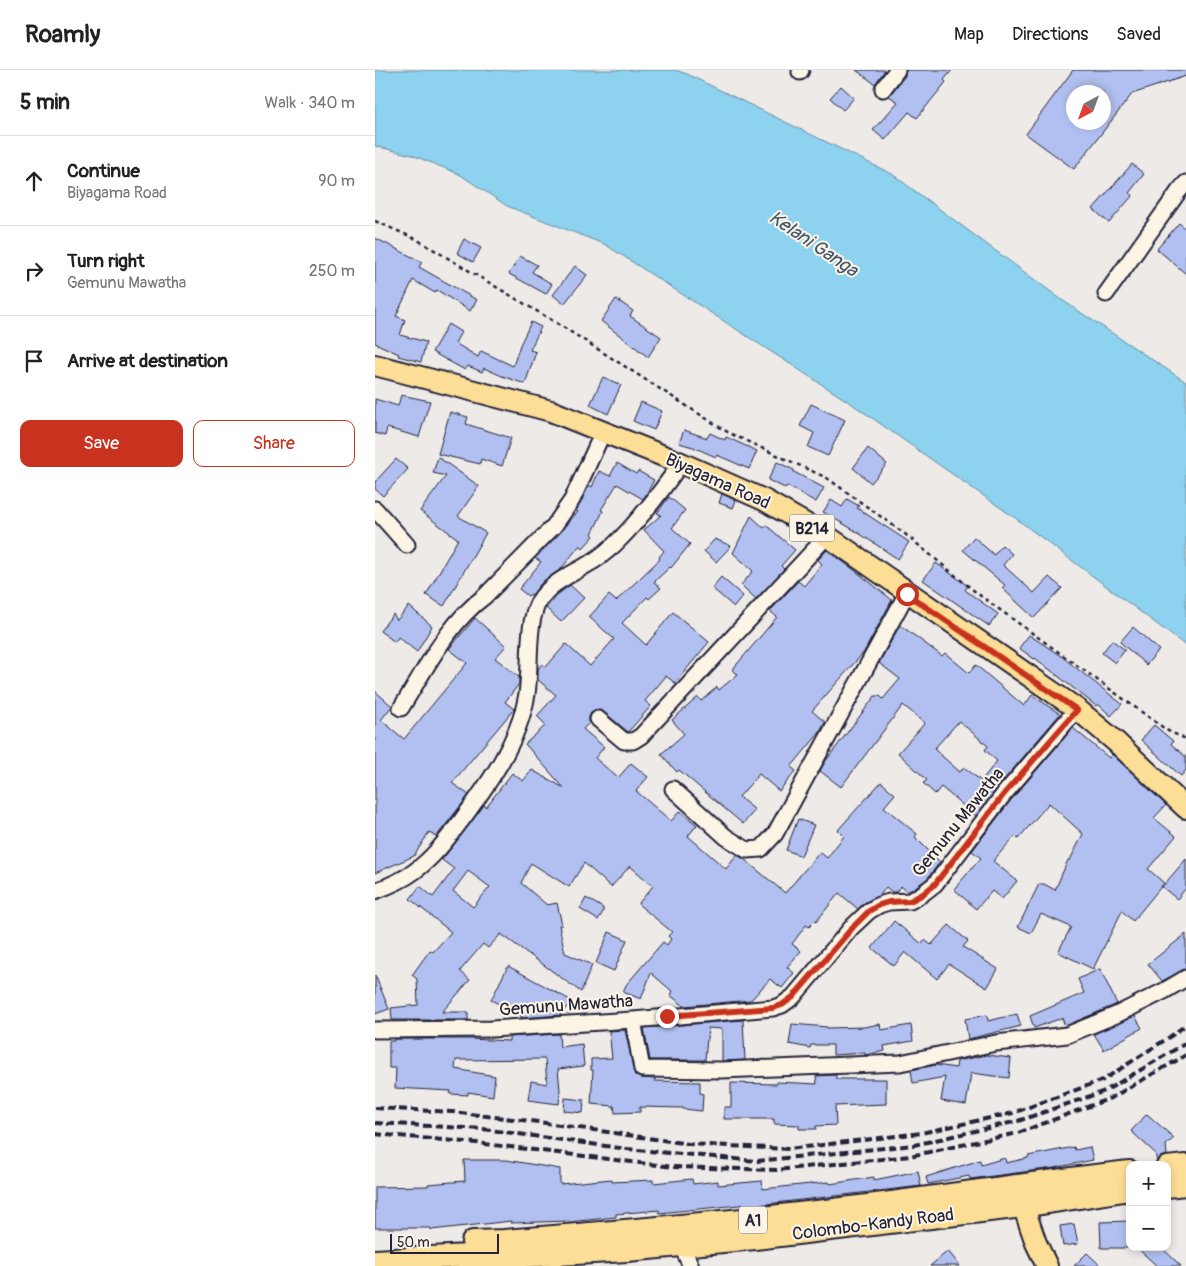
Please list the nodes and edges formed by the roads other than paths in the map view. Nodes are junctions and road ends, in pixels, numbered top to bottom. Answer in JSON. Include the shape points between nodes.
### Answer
{"nodes":[{"id":1,"x":897,"y":70,"type":"edge"},
{"id":2,"x":883,"y":90,"type":"dead end"},
{"id":3,"x":1186,"y":183,"type":"edge"},
{"id":4,"x":1106,"y":294,"type":"dead end"},
{"id":5,"x":375,"y":365,"type":"edge"},
{"id":6,"x":603,"y":432,"type":"junction"},
{"id":7,"x":681,"y":463,"type":"junction"},
{"id":8,"x":375,"y":509,"type":"edge"},
{"id":9,"x":827,"y":536,"type":"junction"},
{"id":10,"x":407,"y":545,"type":"dead end"},
{"id":11,"x":907,"y":594,"type":"junction"},
{"id":12,"x":401,"y":708,"type":"dead end"},
{"id":13,"x":1077,"y":710,"type":"junction"},
{"id":14,"x":599,"y":719,"type":"dead end"},
{"id":15,"x":673,"y":789,"type":"dead end"},
{"id":16,"x":1186,"y":808,"type":"edge"},
{"id":17,"x":375,"y":891,"type":"edge"},
{"id":18,"x":1186,"y":978,"type":"edge"},
{"id":19,"x":633,"y":1020,"type":"junction"},
{"id":20,"x":375,"y":1030,"type":"edge"},
{"id":21,"x":1186,"y":1166,"type":"edge"},
{"id":22,"x":1171,"y":1168,"type":"edge"},
{"id":23,"x":1126,"y":1173,"type":"edge"},
{"id":24,"x":1186,"y":1184,"type":"edge"},
{"id":25,"x":1171,"y":1186,"type":"edge"},
{"id":26,"x":1126,"y":1189,"type":"edge"},
{"id":27,"x":1020,"y":1196,"type":"junction"},
{"id":28,"x":681,"y":1245,"type":"junction"},
{"id":29,"x":375,"y":1246,"type":"edge"},
{"id":30,"x":375,"y":1261,"type":"edge"},
{"id":31,"x":470,"y":1261,"type":"edge"},
{"id":32,"x":691,"y":1266,"type":"edge"},
{"id":33,"x":1047,"y":1266,"type":"edge"}],
"edges":[{"from":1,"to":2,"type":"street"},
{"from":3,"to":4,"type":"street"},
{"from":5,"to":6,"type":"main road","name":"Biyagama Road","number":"B214","via":[[551,411]]},
{"from":6,"to":7,"type":"main road","name":"Biyagama Road","number":"B214"},
{"from":6,"to":12,"type":"street","via":[[572,500],[555,526],[473,605],[446,638]]},
{"from":7,"to":9,"type":"main road","name":"Biyagama Road","number":"B214","via":[[764,500]]},
{"from":7,"to":17,"type":"street","via":[[655,499],[614,545],[591,563],[555,583],[540,600],[533,613],[527,695],[500,766],[438,851],[415,871]]},
{"from":8,"to":10,"type":"street"},
{"from":9,"to":11,"type":"main road","name":"Biyagama Road","number":"B214"},
{"from":9,"to":14,"type":"street","via":[[641,736],[624,741]]},
{"from":11,"to":13,"type":"main road","name":"Biyagama Road","number":"B214"},
{"from":11,"to":15,"type":"street","via":[[775,834],[761,849],[747,850],[726,837]]},
{"from":13,"to":16,"type":"main road","name":"Biyagama Road","number":"B214"},
{"from":13,"to":19,"type":"street","name":"Gemunu Mawatha","via":[[1004,794],[935,884],[910,901],[889,902],[869,911],[793,997],[782,1005]]},
{"from":18,"to":19,"type":"street","via":[[1116,1015],[1067,1035],[996,1043],[900,1063],[722,1070],[642,1069]]},
{"from":19,"to":20,"type":"street","name":"Gemunu Mawatha","via":[[491,1029]]},
{"from":21,"to":22,"type":"highway"},
{"from":23,"to":27,"type":"highway","name":"Colombo-Kandy Road","number":"A1"},
{"from":24,"to":25,"type":"highway"},
{"from":26,"to":27,"type":"highway","name":"Colombo-Kandy Road","number":"A1"},
{"from":27,"to":28,"type":"highway","name":"Colombo-Kandy Road","number":"A1"},
{"from":27,"to":29,"type":"highway","name":"Colombo-Kandy Road","number":"A1","via":[[504,1241]]},
{"from":27,"to":33,"type":"main road"},
{"from":28,"to":31,"type":"highway","name":"Colombo-Kandy Road","number":"A1"},
{"from":28,"to":32,"type":"street"},
{"from":30,"to":31,"type":"highway","name":"Colombo-Kandy Road","number":"A1"}]}
